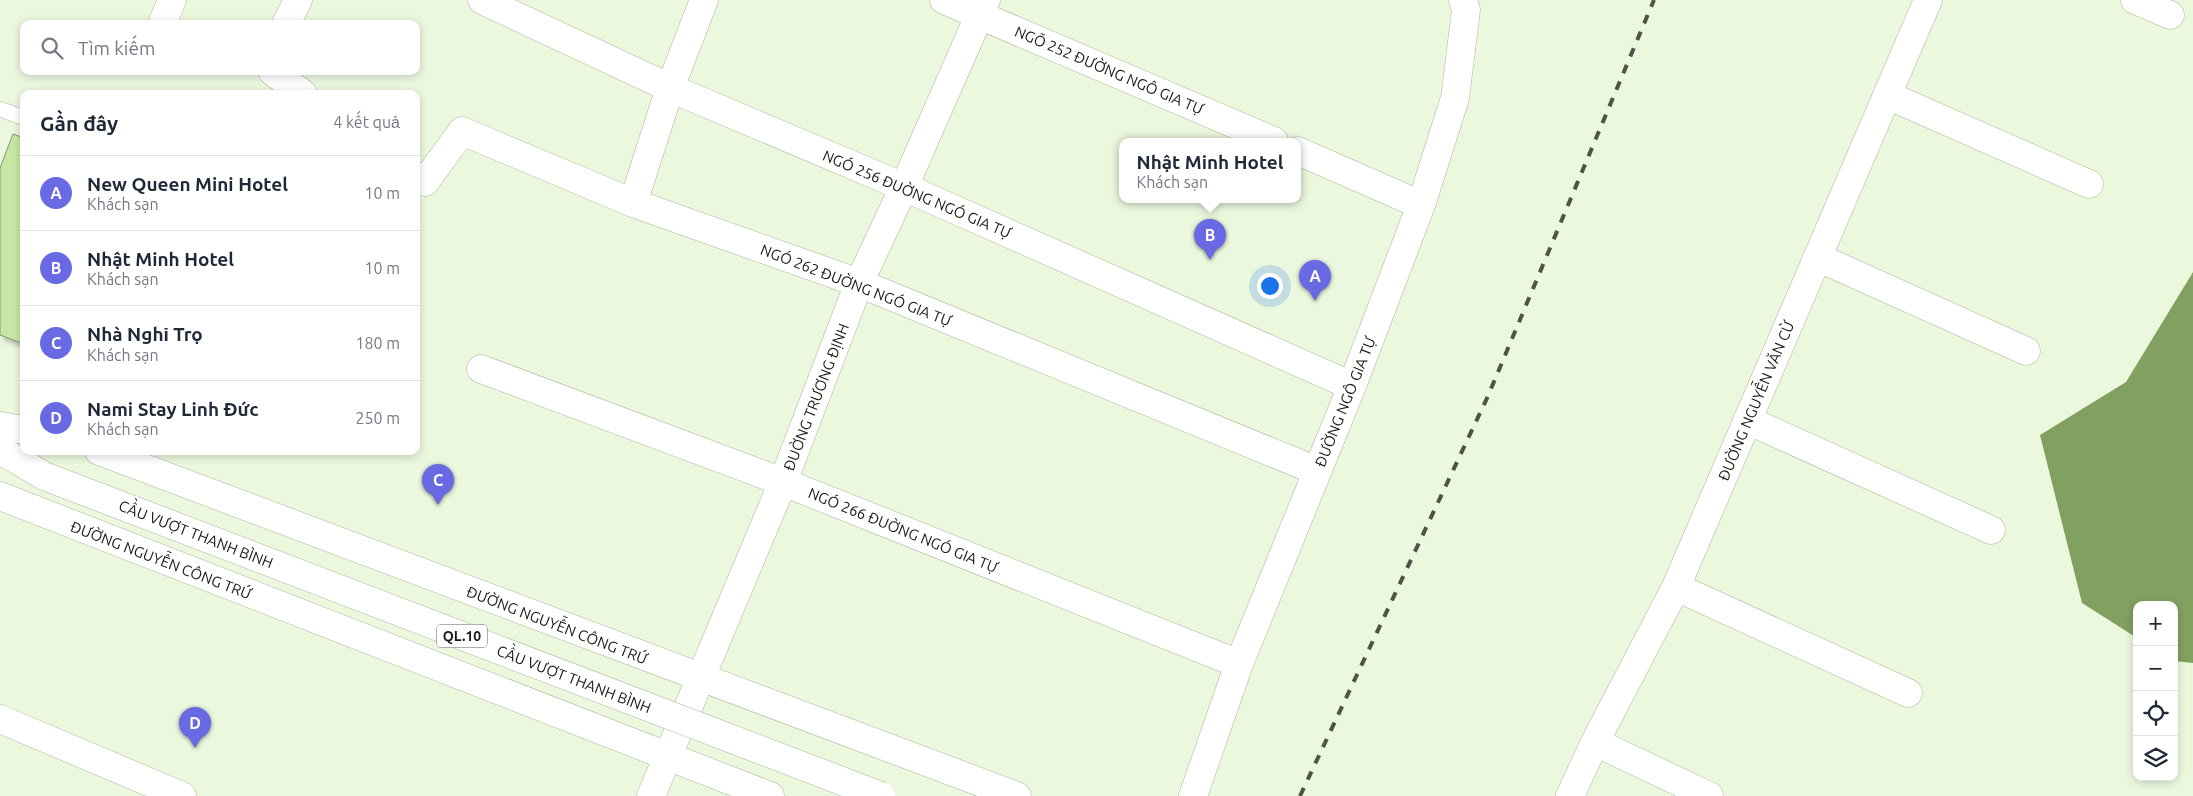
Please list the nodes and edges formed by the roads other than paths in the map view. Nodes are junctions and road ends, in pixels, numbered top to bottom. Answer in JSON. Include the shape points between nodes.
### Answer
{"nodes":[{"id":1,"x":172,"y":0,"type":"edge"},
{"id":2,"x":298,"y":0,"type":"edge"},
{"id":3,"x":482,"y":0,"type":"edge"},
{"id":4,"x":704,"y":0,"type":"edge"},
{"id":5,"x":944,"y":0,"type":"edge"},
{"id":6,"x":1463,"y":0,"type":"edge"},
{"id":7,"x":1928,"y":0,"type":"edge"},
{"id":8,"x":2135,"y":0,"type":"edge"},
{"id":9,"x":983,"y":7,"type":"edge"},
{"id":10,"x":2170,"y":15,"type":"dead end"},
{"id":11,"x":164,"y":20,"type":"edge"},
{"id":12,"x":288,"y":20,"type":"edge"},
{"id":13,"x":277,"y":75,"type":"edge"},
{"id":14,"x":670,"y":88,"type":"junction"},
{"id":15,"x":298,"y":90,"type":"edge"},
{"id":16,"x":1887,"y":95,"type":"junction"},
{"id":17,"x":0,"y":110,"type":"edge"},
{"id":18,"x":20,"y":117,"type":"edge"},
{"id":19,"x":1267,"y":138,"type":"edge"},
{"id":20,"x":1301,"y":152,"type":"edge"},
{"id":21,"x":420,"y":179,"type":"edge"},
{"id":22,"x":2089,"y":184,"type":"dead end"},
{"id":23,"x":904,"y":187,"type":"junction"},
{"id":24,"x":632,"y":203,"type":"junction"},
{"id":25,"x":1422,"y":205,"type":"junction"},
{"id":26,"x":1818,"y":257,"type":"junction"},
{"id":27,"x":859,"y":284,"type":"junction"},
{"id":28,"x":2026,"y":351,"type":"dead end"},
{"id":29,"x":481,"y":369,"type":"dead end"},
{"id":30,"x":1352,"y":386,"type":"junction"},
{"id":31,"x":1747,"y":420,"type":"junction"},
{"id":32,"x":0,"y":426,"type":"edge"},
{"id":33,"x":20,"y":429,"type":"edge"},
{"id":34,"x":0,"y":450,"type":"edge"},
{"id":35,"x":110,"y":455,"type":"edge"},
{"id":36,"x":0,"y":471,"type":"edge"},
{"id":37,"x":1316,"y":471,"type":"junction"},
{"id":38,"x":44,"y":476,"type":"junction"},
{"id":39,"x":783,"y":482,"type":"junction"},
{"id":40,"x":0,"y":496,"type":"edge"},
{"id":41,"x":1991,"y":530,"type":"dead end"},
{"id":42,"x":1676,"y":586,"type":"junction"},
{"id":43,"x":1239,"y":664,"type":"junction"},
{"id":44,"x":701,"y":679,"type":"junction"},
{"id":45,"x":1908,"y":693,"type":"dead end"},
{"id":46,"x":0,"y":719,"type":"edge"},
{"id":47,"x":1595,"y":742,"type":"junction"},
{"id":48,"x":668,"y":756,"type":"junction"},
{"id":49,"x":182,"y":796,"type":"edge"},
{"id":50,"x":651,"y":796,"type":"edge"},
{"id":51,"x":770,"y":796,"type":"edge"},
{"id":52,"x":881,"y":796,"type":"edge"},
{"id":53,"x":1017,"y":796,"type":"edge"},
{"id":54,"x":1193,"y":796,"type":"edge"},
{"id":55,"x":1570,"y":796,"type":"edge"},
{"id":56,"x":1709,"y":796,"type":"edge"}],
"edges":[{"from":1,"to":11,"type":"main road"},
{"from":2,"to":12,"type":"main road"},
{"from":3,"to":14,"type":"main road","name":"NGÓ 256 ĐUỜNG NGÓ GIA TỰ"},
{"from":4,"to":14,"type":"main road"},
{"from":5,"to":9,"type":"main road","name":"NGÕ 252 ĐƯỜNG NGÔ GIA TỰ"},
{"from":6,"to":25,"type":"main road","name":"ĐƯỜNG NGÔ GIA TỰ","via":[[1466,10],[1455,98]]},
{"from":7,"to":16,"type":"main road","name":"ĐƯỜNG NGUYỄN VĂN CỪ"},
{"from":8,"to":10,"type":"main road"},
{"from":9,"to":19,"type":"main road","name":"NGÕ 252 ĐƯỜNG NGÔ GIA TỰ"},
{"from":9,"to":23,"type":"main road","name":"ĐUỜNG TRƯƠNG ĐỊNH"},
{"from":13,"to":15,"type":"main road"},
{"from":14,"to":23,"type":"main road","name":"NGÓ 256 ĐUỜNG NGÓ GIA TỰ"},
{"from":14,"to":24,"type":"main road"},
{"from":16,"to":22,"type":"main road"},
{"from":16,"to":26,"type":"main road","name":"ĐƯỜNG NGUYỄN VĂN CỪ"},
{"from":17,"to":18,"type":"lane"},
{"from":20,"to":25,"type":"main road"},
{"from":21,"to":24,"type":"main road","name":"NGÓ 262 ĐUỜNG NGÓ GIA TỰ","via":[[425,182],[462,131]]},
{"from":23,"to":27,"type":"main road","name":"ĐUỜNG TRƯƠNG ĐỊNH"},
{"from":23,"to":30,"type":"main road","name":"NGÓ 256 ĐUỜNG NGÓ GIA TỰ"},
{"from":24,"to":27,"type":"main road","name":"NGÓ 262 ĐUỜNG NGÓ GIA TỰ"},
{"from":25,"to":30,"type":"main road","name":"ĐƯỜNG NGÔ GIA TỰ"},
{"from":26,"to":28,"type":"main road"},
{"from":26,"to":31,"type":"main road","name":"ĐƯỜNG NGUYỄN VĂN CỪ"},
{"from":27,"to":37,"type":"main road","name":"NGÓ 262 ĐUỜNG NGÓ GIA TỰ"},
{"from":27,"to":39,"type":"main road","name":"ĐUỜNG TRƯƠNG ĐỊNH"},
{"from":29,"to":39,"type":"main road","name":"NGÓ 266 ĐUỜNG NGÓ GIA TỰ"},
{"from":30,"to":37,"type":"main road","name":"ĐƯỜNG NGÔ GIA TỰ"},
{"from":31,"to":41,"type":"main road"},
{"from":31,"to":42,"type":"main road","name":"ĐƯỜNG NGUYỄN VĂN CỪ"},
{"from":32,"to":33,"type":"main road"},
{"from":34,"to":38,"type":"main road"},
{"from":35,"to":44,"type":"main road","name":"ĐƯỜNG NGUYỄN CÔNG TRỨ"},
{"from":36,"to":38,"type":"main road"},
{"from":37,"to":43,"type":"main road","name":"ĐƯỜNG NGÔ GIA TỰ"},
{"from":38,"to":52,"type":"main road","name":"CẦU VƯỢT THANH BÌNH","number":"QL.10","bridge":true},
{"from":39,"to":43,"type":"main road","name":"NGÓ 266 ĐUỜNG NGÓ GIA TỰ"},
{"from":39,"to":44,"type":"main road","name":"ĐUỜNG TRƯƠNG ĐỊNH"},
{"from":40,"to":48,"type":"main road","name":"ĐƯỜNG NGUYỄN CÔNG TRỨ"},
{"from":42,"to":45,"type":"main road"},
{"from":42,"to":47,"type":"main road","name":"ĐƯỜNG NGUYỄN VĂN CỪ"},
{"from":43,"to":54,"type":"main road","name":"ĐƯỜNG NGÔ GIA TỰ"},
{"from":44,"to":48,"type":"main road","name":"ĐUỜNG TRƯƠNG ĐỊNH"},
{"from":44,"to":53,"type":"main road","name":"ĐƯỜNG NGUYỄN CÔNG TRỨ"},
{"from":46,"to":49,"type":"main road"},
{"from":47,"to":55,"type":"main road","name":"ĐƯỜNG NGUYỄN VĂN CỪ"},
{"from":47,"to":56,"type":"main road"},
{"from":48,"to":50,"type":"main road","name":"ĐUỜNG TRƯƠNG ĐỊNH"},
{"from":48,"to":51,"type":"main road","name":"ĐƯỜNG NGUYỄN CÔNG TRỨ"}]}
